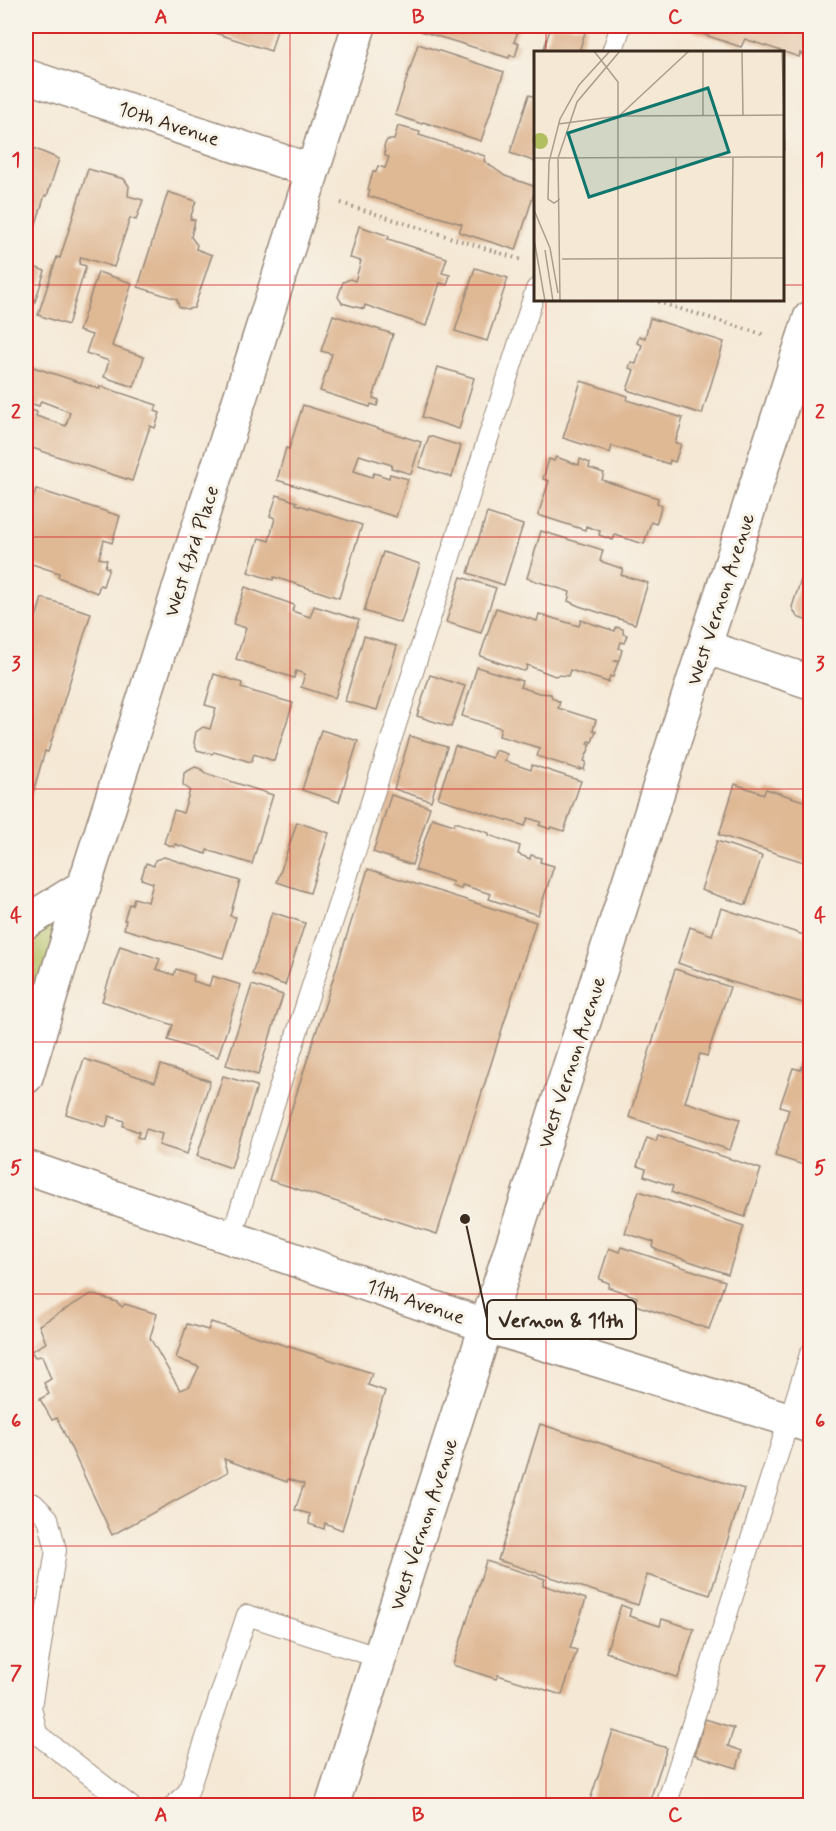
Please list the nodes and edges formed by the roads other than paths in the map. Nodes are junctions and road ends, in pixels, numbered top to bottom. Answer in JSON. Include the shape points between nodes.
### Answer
{"nodes":[{"id":1,"x":359,"y":26,"type":"edge"},
{"id":2,"x":621,"y":26,"type":"edge"},
{"id":3,"x":612,"y":51,"type":"edge"},
{"id":4,"x":26,"y":76,"type":"edge"},
{"id":5,"x":309,"y":181,"type":"junction"},
{"id":6,"x":534,"y":295,"type":"edge"},
{"id":7,"x":806,"y":332,"type":"edge"},
{"id":8,"x":705,"y":647,"type":"junction"},
{"id":9,"x":810,"y":682,"type":"edge"},
{"id":10,"x":84,"y":886,"type":"junction"},
{"id":11,"x":26,"y":922,"type":"edge"},
{"id":12,"x":26,"y":1077,"type":"edge"},
{"id":13,"x":26,"y":1167,"type":"edge"},
{"id":14,"x":231,"y":1238,"type":"junction"},
{"id":15,"x":487,"y":1326,"type":"junction"},
{"id":16,"x":810,"y":1354,"type":"edge"},
{"id":17,"x":800,"y":1423,"type":"edge"},
{"id":18,"x":26,"y":1502,"type":"edge"},
{"id":19,"x":380,"y":1658,"type":"junction"},
{"id":20,"x":130,"y":1806,"type":"edge"},
{"id":21,"x":173,"y":1806,"type":"edge"},
{"id":22,"x":332,"y":1806,"type":"edge"},
{"id":23,"x":666,"y":1806,"type":"edge"}],
"edges":[{"from":1,"to":5,"type":"street","name":"West 43rd Place"},
{"from":2,"to":3,"type":"lane"},
{"from":4,"to":5,"type":"street","name":"10th Avenue"},
{"from":5,"to":10,"type":"street","name":"West 43rd Place"},
{"from":6,"to":14,"type":"lane"},
{"from":7,"to":8,"type":"street","name":"West Vernon Avenue"},
{"from":8,"to":9,"type":"street"},
{"from":8,"to":15,"type":"street","name":"West Vernon Avenue"},
{"from":10,"to":11,"type":"street"},
{"from":10,"to":12,"type":"street","name":"West 43rd Place"},
{"from":13,"to":14,"type":"street","name":"11th Avenue"},
{"from":14,"to":15,"type":"street","name":"11th Avenue"},
{"from":15,"to":17,"type":"street","name":"11th Avenue"},
{"from":15,"to":19,"type":"street","name":"West Vernon Avenue"},
{"from":16,"to":17,"type":"lane"},
{"from":17,"to":23,"type":"lane"},
{"from":18,"to":20,"type":"lane","via":[[34,1504],[48,1518],[56,1550],[31,1707],[37,1734]]},
{"from":19,"to":21,"type":"lane","via":[[247,1615],[188,1792]]},
{"from":19,"to":22,"type":"street","name":"West Vernon Avenue"}]}
